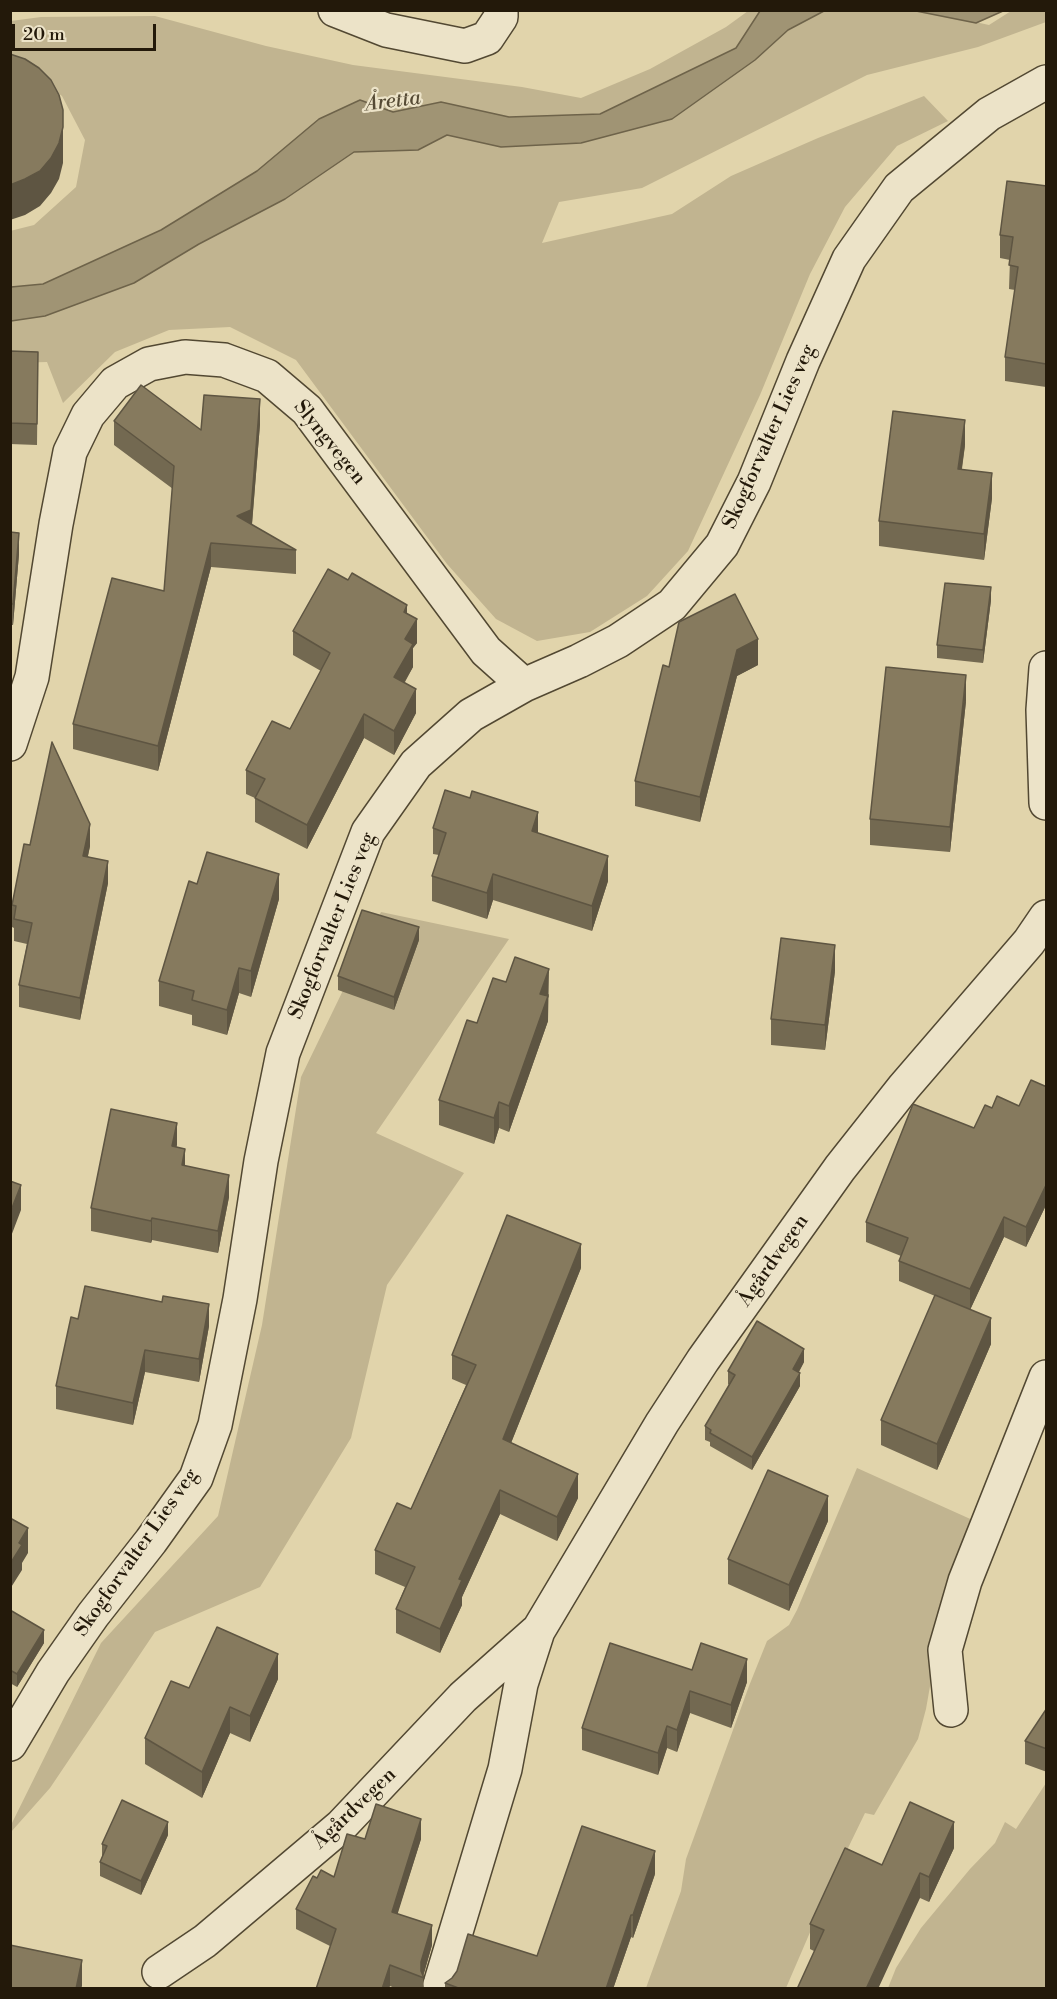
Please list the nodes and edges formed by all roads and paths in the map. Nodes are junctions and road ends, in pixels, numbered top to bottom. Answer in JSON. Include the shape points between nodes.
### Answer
{"nodes":[{"id":1,"x":335,"y":10,"type":"edge"},
{"id":2,"x":501,"y":10,"type":"edge"},
{"id":3,"x":1047,"y":82,"type":"edge"},
{"id":4,"x":1047,"y":668,"type":"edge"},
{"id":5,"x":524,"y":685,"type":"junction"},
{"id":6,"x":10,"y":744,"type":"edge"},
{"id":7,"x":1047,"y":803,"type":"edge"},
{"id":8,"x":1047,"y":916,"type":"edge"},
{"id":9,"x":1047,"y":1377,"type":"edge"},
{"id":10,"x":538,"y":1631,"type":"junction"},
{"id":11,"x":951,"y":1710,"type":"dead end"},
{"id":12,"x":10,"y":1744,"type":"edge"},
{"id":13,"x":159,"y":1972,"type":"dead end"},
{"id":14,"x":439,"y":1989,"type":"edge"}],
"edges":[{"from":1,"to":2,"type":"street","via":[[386,30],[465,46],[487,38],[501,17]]},
{"from":3,"to":5,"type":"street","name":"Skogforvalter Lies veg","via":[[989,114],[899,188],[849,259],[754,482],[722,546],[672,605],[618,641]]},
{"from":4,"to":7,"type":"street","via":[[1043,711]]},
{"from":5,"to":6,"type":"street","name":"Slyngvegen","via":[[486,651],[307,410],[267,376],[224,360],[185,357],[149,364],[115,383],[88,415],[70,452],[32,677]]},
{"from":5,"to":12,"type":"street","name":"Skogforvalter Lies veg","via":[[471,716],[416,764],[368,832],[283,1053],[215,1425],[196,1478],[53,1672]]},
{"from":8,"to":10,"type":"street","name":"Ågårdvegen","via":[[840,1168],[709,1351]]},
{"from":9,"to":11,"type":"street","via":[[965,1581],[945,1650]]},
{"from":10,"to":13,"type":"street","name":"Ågårdvegen","via":[[463,1697],[341,1826],[205,1941]]},
{"from":10,"to":14,"type":"street","name":"Ågårdvegen","via":[[521,1684],[505,1769]]}]}
